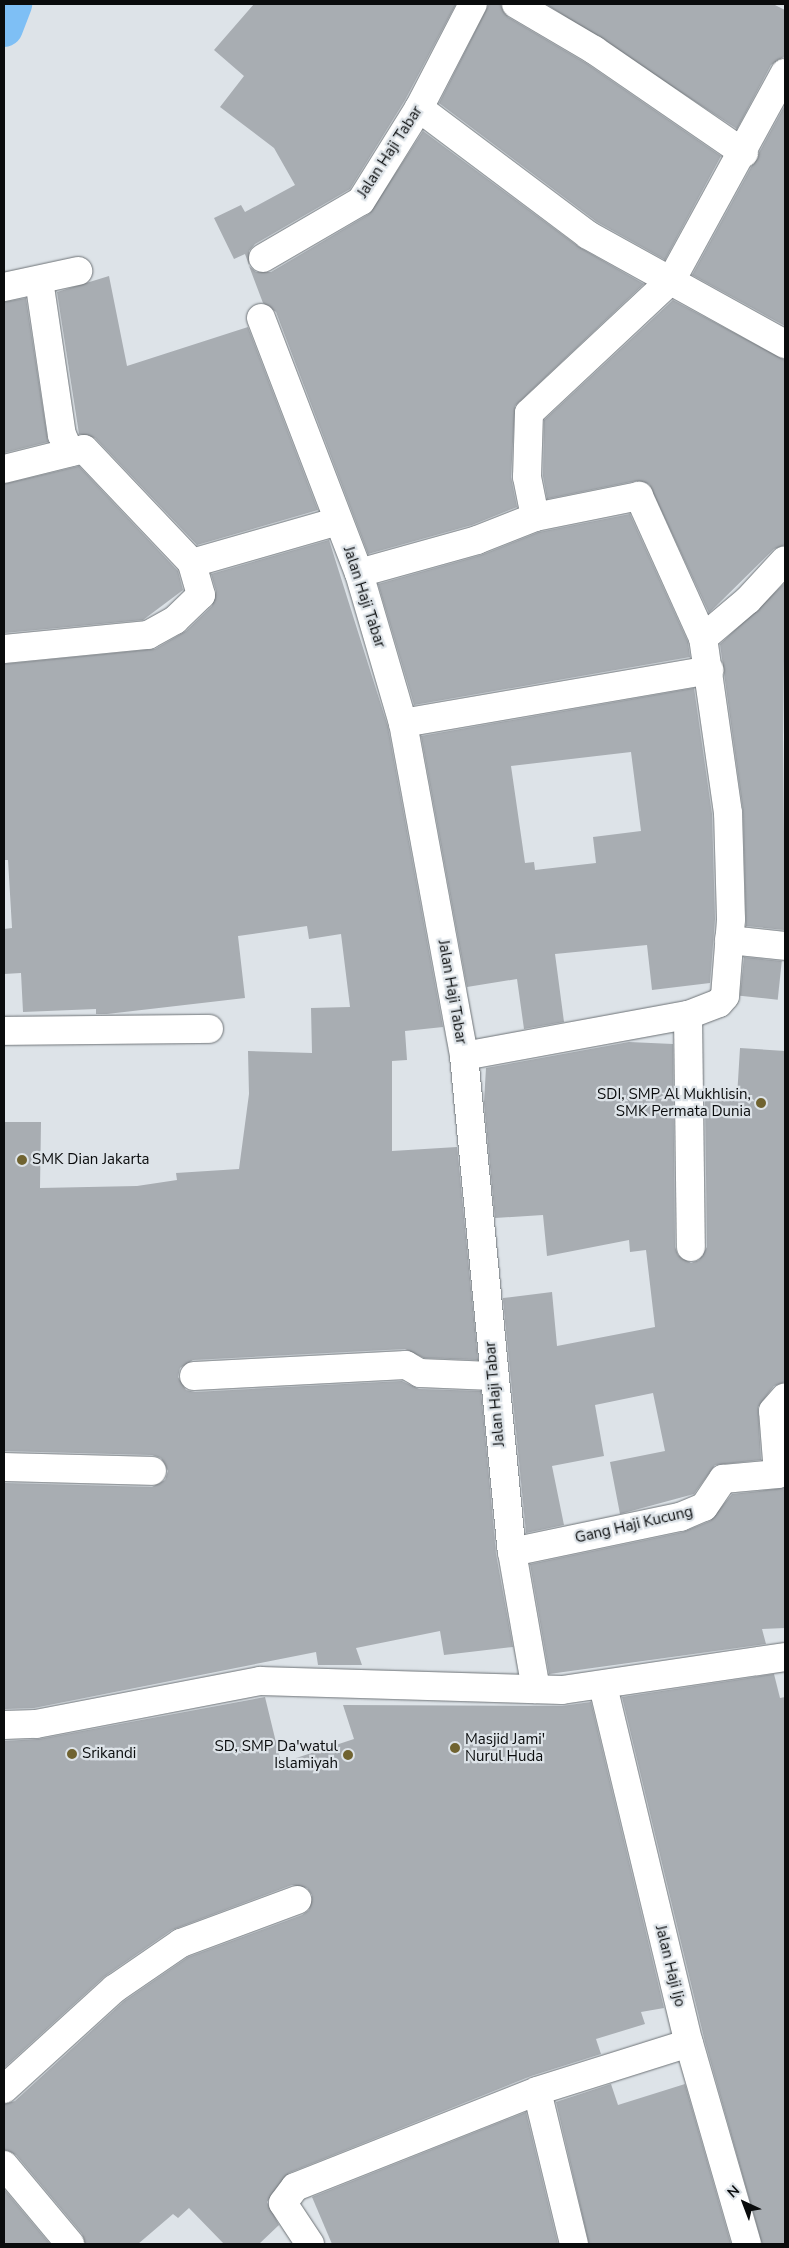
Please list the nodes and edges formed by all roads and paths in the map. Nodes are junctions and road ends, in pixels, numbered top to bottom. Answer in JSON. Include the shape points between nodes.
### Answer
{"nodes":[{"id":1,"x":473,"y":4,"type":"edge"},
{"id":2,"x":516,"y":4,"type":"edge"},
{"id":3,"x":783,"y":82,"type":"edge"},
{"id":4,"x":419,"y":108,"type":"junction"},
{"id":5,"x":744,"y":153,"type":"junction"},
{"id":6,"x":263,"y":258,"type":"dead end"},
{"id":7,"x":78,"y":271,"type":"dead end"},
{"id":8,"x":672,"y":278,"type":"junction"},
{"id":9,"x":23,"y":284,"type":"edge"},
{"id":10,"x":260,"y":318,"type":"dead end"},
{"id":11,"x":785,"y":344,"type":"edge"},
{"id":12,"x":70,"y":452,"type":"junction"},
{"id":13,"x":6,"y":468,"type":"edge"},
{"id":14,"x":534,"y":517,"type":"junction"},
{"id":15,"x":338,"y":521,"type":"junction"},
{"id":16,"x":785,"y":560,"type":"edge"},
{"id":17,"x":192,"y":563,"type":"junction"},
{"id":18,"x":359,"y":573,"type":"junction"},
{"id":19,"x":703,"y":638,"type":"junction"},
{"id":20,"x":4,"y":649,"type":"edge"},
{"id":21,"x":709,"y":670,"type":"junction"},
{"id":22,"x":403,"y":723,"type":"junction"},
{"id":23,"x":729,"y":940,"type":"junction"},
{"id":24,"x":785,"y":946,"type":"edge"},
{"id":25,"x":688,"y":1015,"type":"junction"},
{"id":26,"x":209,"y":1029,"type":"dead end"},
{"id":27,"x":4,"y":1031,"type":"edge"},
{"id":28,"x":464,"y":1056,"type":"junction"},
{"id":29,"x":691,"y":1247,"type":"dead end"},
{"id":30,"x":194,"y":1376,"type":"dead end"},
{"id":31,"x":492,"y":1376,"type":"junction"},
{"id":32,"x":785,"y":1396,"type":"edge"},
{"id":33,"x":4,"y":1468,"type":"edge"},
{"id":34,"x":152,"y":1471,"type":"dead end"},
{"id":35,"x":512,"y":1552,"type":"junction"},
{"id":36,"x":785,"y":1657,"type":"edge"},
{"id":37,"x":602,"y":1686,"type":"junction"},
{"id":38,"x":536,"y":1689,"type":"junction"},
{"id":39,"x":4,"y":1725,"type":"edge"},
{"id":40,"x":297,"y":1900,"type":"dead end"},
{"id":41,"x":689,"y":2043,"type":"junction"},
{"id":42,"x":4,"y":2089,"type":"edge"},
{"id":43,"x":537,"y":2091,"type":"junction"},
{"id":44,"x":4,"y":2165,"type":"edge"},
{"id":45,"x":70,"y":2244,"type":"edge"},
{"id":46,"x":310,"y":2244,"type":"edge"},
{"id":47,"x":574,"y":2244,"type":"edge"},
{"id":48,"x":747,"y":2244,"type":"edge"}],
"edges":[{"from":1,"to":4,"type":"street","name":"Jalan Haji Tabar"},
{"from":2,"to":5,"type":"street","via":[[594,50]]},
{"from":3,"to":5,"type":"street"},
{"from":4,"to":6,"type":"street","name":"Jalan Haji Tabar","via":[[361,200]]},
{"from":4,"to":8,"type":"street","via":[[588,234]]},
{"from":5,"to":8,"type":"street"},
{"from":7,"to":9,"type":"street"},
{"from":8,"to":11,"type":"street"},
{"from":8,"to":14,"type":"street","via":[[529,413],[527,477]]},
{"from":9,"to":12,"type":"street","via":[[62,435]]},
{"from":10,"to":15,"type":"street","name":"Jalan Haji Tabar"},
{"from":12,"to":13,"type":"street"},
{"from":12,"to":17,"type":"street","via":[[84,450]]},
{"from":14,"to":18,"type":"street","via":[[477,540]]},
{"from":14,"to":19,"type":"street","via":[[639,496]]},
{"from":15,"to":17,"type":"street"},
{"from":15,"to":18,"type":"street","name":"Jalan Haji Tabar"},
{"from":16,"to":19,"type":"street","via":[[748,600]]},
{"from":17,"to":20,"type":"street","via":[[201,595],[175,620],[148,635]]},
{"from":18,"to":22,"type":"street","name":"Jalan Haji Tabar"},
{"from":19,"to":21,"type":"street"},
{"from":21,"to":22,"type":"street"},
{"from":21,"to":23,"type":"street","via":[[728,813]]},
{"from":22,"to":28,"type":"street","name":"Jalan Haji Tabar"},
{"from":23,"to":24,"type":"street"},
{"from":23,"to":25,"type":"street","via":[[723,1000]]},
{"from":25,"to":28,"type":"street"},
{"from":25,"to":29,"type":"street"},
{"from":26,"to":27,"type":"street"},
{"from":28,"to":31,"type":"street","name":"Jalan Haji Tabar"},
{"from":30,"to":31,"type":"street","via":[[406,1365],[420,1373]]},
{"from":31,"to":35,"type":"street","name":"Jalan Haji Tabar"},
{"from":32,"to":35,"type":"street","name":"Gang Haji Kucung","via":[[773,1411],[778,1474],[723,1479],[704,1507],[680,1517]]},
{"from":33,"to":34,"type":"street"},
{"from":35,"to":38,"type":"street","name":"Jalan Haji Tabar"},
{"from":36,"to":37,"type":"street"},
{"from":37,"to":38,"type":"street"},
{"from":37,"to":41,"type":"street","name":"Jalan Haji Ijo"},
{"from":38,"to":39,"type":"street","via":[[260,1681],[36,1724]]},
{"from":40,"to":42,"type":"street","via":[[182,1944],[114,1988]]},
{"from":41,"to":43,"type":"street"},
{"from":41,"to":48,"type":"street","name":"Jalan Haji Ijo"},
{"from":43,"to":46,"type":"street","via":[[295,2187],[283,2203]]},
{"from":43,"to":47,"type":"street"},
{"from":44,"to":45,"type":"street"}]}
